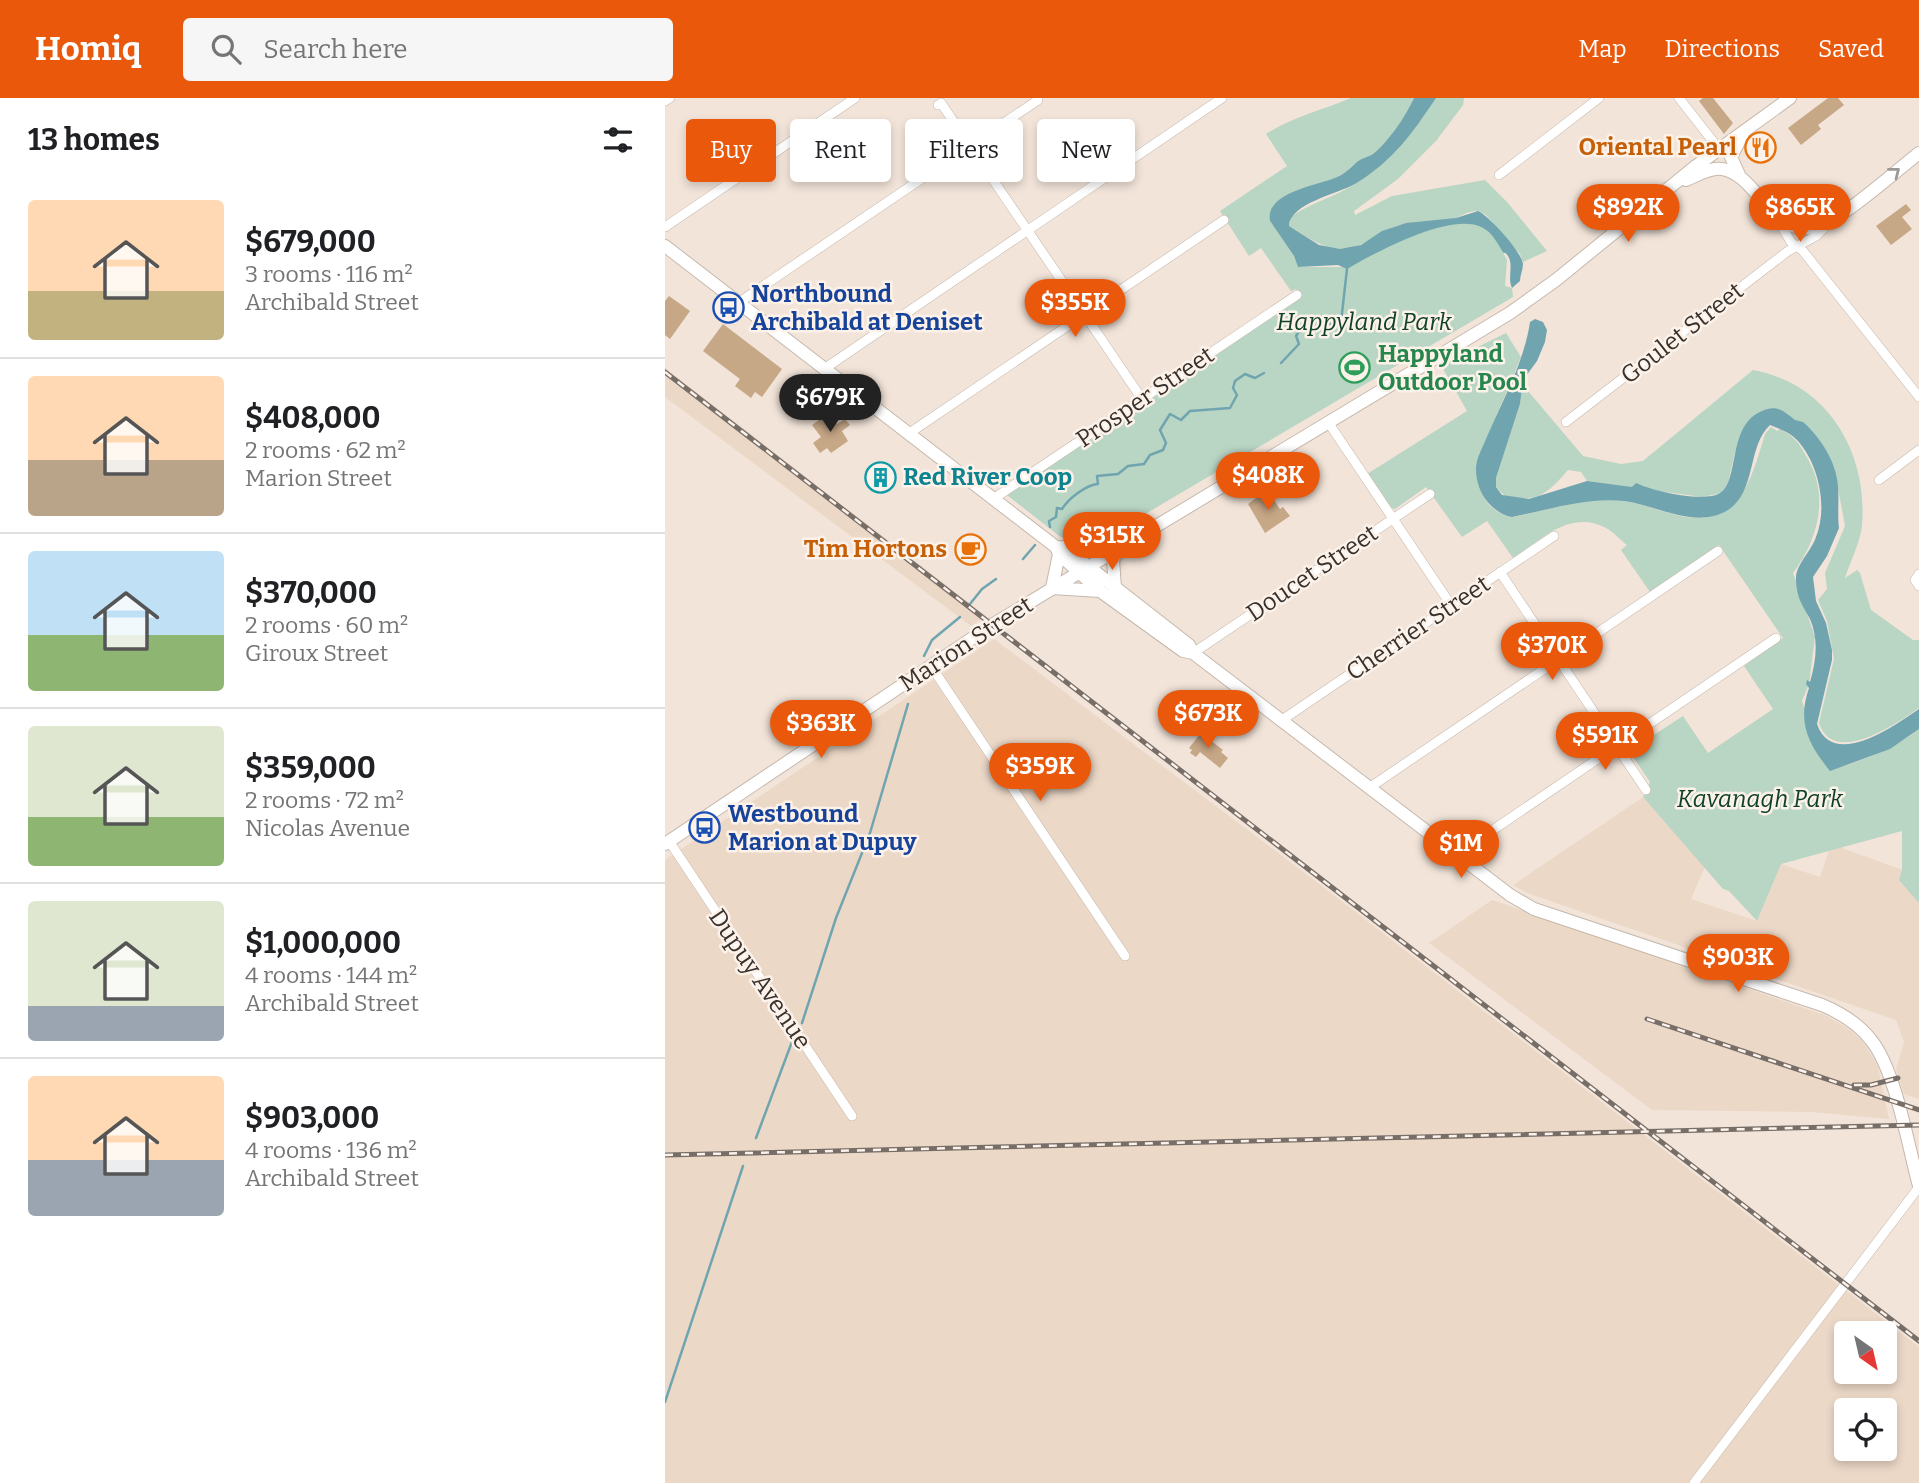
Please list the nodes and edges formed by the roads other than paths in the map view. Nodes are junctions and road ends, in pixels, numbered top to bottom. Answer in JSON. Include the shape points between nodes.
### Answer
{"nodes":[{"id":1,"x":670,"y":98,"type":"edge"},
{"id":2,"x":855,"y":98,"type":"edge"},
{"id":3,"x":1222,"y":98,"type":"edge"},
{"id":4,"x":1599,"y":98,"type":"edge"},
{"id":5,"x":1679,"y":98,"type":"edge"},
{"id":6,"x":1790,"y":98,"type":"edge"},
{"id":7,"x":1038,"y":100,"type":"dead end"},
{"id":8,"x":665,"y":101,"type":"edge"},
{"id":9,"x":938,"y":105,"type":"dead end"},
{"id":10,"x":952,"y":119,"type":"edge"},
{"id":11,"x":1009,"y":119,"type":"edge"},
{"id":12,"x":1744,"y":133,"type":"junction"},
{"id":13,"x":1719,"y":149,"type":"junction"},
{"id":14,"x":1919,"y":153,"type":"edge"},
{"id":15,"x":1499,"y":175,"type":"dead end"},
{"id":16,"x":1740,"y":177,"type":"junction"},
{"id":17,"x":915,"y":182,"type":"edge"},
{"id":18,"x":994,"y":182,"type":"edge"},
{"id":19,"x":1679,"y":183,"type":"junction"},
{"id":20,"x":1773,"y":213,"type":"junction"},
{"id":21,"x":1224,"y":220,"type":"dead end"},
{"id":22,"x":1832,"y":220,"type":"junction"},
{"id":23,"x":665,"y":227,"type":"edge"},
{"id":24,"x":1027,"y":230,"type":"junction"},
{"id":25,"x":665,"y":246,"type":"edge"},
{"id":26,"x":1798,"y":246,"type":"junction"},
{"id":27,"x":1297,"y":295,"type":"dead end"},
{"id":28,"x":738,"y":303,"type":"junction"},
{"id":29,"x":1084,"y":315,"type":"junction"},
{"id":30,"x":824,"y":369,"type":"junction"},
{"id":31,"x":1919,"y":397,"type":"edge"},
{"id":32,"x":1142,"y":399,"type":"junction"},
{"id":33,"x":1328,"y":422,"type":"junction"},
{"id":34,"x":1566,"y":422,"type":"dead end"},
{"id":35,"x":908,"y":434,"type":"junction"},
{"id":36,"x":1919,"y":450,"type":"edge"},
{"id":37,"x":1879,"y":480,"type":"dead end"},
{"id":38,"x":1430,"y":494,"type":"dead end"},
{"id":39,"x":993,"y":499,"type":"junction"},
{"id":40,"x":1392,"y":518,"type":"junction"},
{"id":41,"x":1554,"y":536,"type":"dead end"},
{"id":42,"x":1058,"y":548,"type":"junction"},
{"id":43,"x":1120,"y":548,"type":"junction"},
{"id":44,"x":1718,"y":551,"type":"dead end"},
{"id":45,"x":1083,"y":570,"type":"junction"},
{"id":46,"x":1500,"y":572,"type":"junction"},
{"id":47,"x":1919,"y":574,"type":"edge"},
{"id":48,"x":1919,"y":586,"type":"edge"},
{"id":49,"x":1052,"y":588,"type":"junction"},
{"id":50,"x":1115,"y":588,"type":"junction"},
{"id":51,"x":1100,"y":591,"type":"junction"},
{"id":52,"x":1451,"y":605,"type":"junction"},
{"id":53,"x":1776,"y":638,"type":"dead end"},
{"id":54,"x":1193,"y":653,"type":"junction"},
{"id":55,"x":1559,"y":659,"type":"junction"},
{"id":56,"x":931,"y":666,"type":"junction"},
{"id":57,"x":1282,"y":720,"type":"junction"},
{"id":58,"x":1617,"y":746,"type":"junction"},
{"id":59,"x":1369,"y":788,"type":"junction"},
{"id":60,"x":1646,"y":790,"type":"dead end"},
{"id":61,"x":667,"y":843,"type":"edge"},
{"id":62,"x":1456,"y":855,"type":"junction"},
{"id":63,"x":1125,"y":956,"type":"dead end"},
{"id":64,"x":852,"y":1116,"type":"dead end"},
{"id":65,"x":1919,"y":1186,"type":"edge"},
{"id":66,"x":1694,"y":1483,"type":"edge"}],
"edges":[{"from":1,"to":8,"type":"street"},
{"from":2,"to":23,"type":"street"},
{"from":3,"to":24,"type":"street"},
{"from":4,"to":15,"type":"street"},
{"from":5,"to":13,"type":"street"},
{"from":6,"to":12,"type":"main road","name":"Marion Street"},
{"from":7,"to":11,"type":"street"},
{"from":9,"to":10,"type":"street","via":[[941,103]]},
{"from":12,"to":13,"type":"main road","name":"Marion Street"},
{"from":12,"to":16,"type":"main road","via":[[1731,157]]},
{"from":13,"to":19,"type":"main road","name":"Marion Street"},
{"from":22,"to":14,"type":"main road","name":"Goulet Street","one_way":true},
{"from":16,"to":19,"type":"main road","via":[[1722,169]]},
{"from":16,"to":20,"type":"main road"},
{"from":17,"to":28,"type":"street"},
{"from":18,"to":24,"type":"street"},
{"from":19,"to":33,"type":"main road","name":"Marion Street","via":[[1510,313]]},
{"from":20,"to":22,"type":"main road","name":"Goulet Street","via":[[1805,229]]},
{"from":20,"to":26,"type":"street"},
{"from":21,"to":29,"type":"street"},
{"from":22,"to":26,"type":"street","name":"Goulet Street"},
{"from":24,"to":29,"type":"street"},
{"from":24,"to":30,"type":"street"},
{"from":25,"to":28,"type":"main road"},
{"from":26,"to":31,"type":"street"},
{"from":26,"to":34,"type":"street","name":"Goulet Street"},
{"from":27,"to":32,"type":"street","name":"Prosper Street"},
{"from":28,"to":30,"type":"main road"},
{"from":29,"to":32,"type":"street"},
{"from":29,"to":35,"type":"street"},
{"from":30,"to":35,"type":"main road"},
{"from":32,"to":39,"type":"street","name":"Prosper Street"},
{"from":33,"to":40,"type":"street"},
{"from":33,"to":43,"type":"main road","name":"Marion Street"},
{"from":35,"to":39,"type":"main road"},
{"from":36,"to":37,"type":"street"},
{"from":38,"to":40,"type":"street","name":"Doucet Street"},
{"from":39,"to":42,"type":"main road"},
{"from":40,"to":52,"type":"street"},
{"from":40,"to":54,"type":"street","name":"Doucet Street"},
{"from":41,"to":46,"type":"street","name":"Cherrier Street"},
{"from":42,"to":43,"type":"main road"},
{"from":42,"to":45,"type":"main road"},
{"from":42,"to":49,"type":"main road"},
{"from":43,"to":45,"type":"main road","name":"Marion Street"},
{"from":43,"to":50,"type":"main road","via":[[1113,560]]},
{"from":44,"to":55,"type":"street"},
{"from":45,"to":49,"type":"main road","name":"Marion Street"},
{"from":45,"to":50,"type":"main road"},
{"from":45,"to":51,"type":"main road"},
{"from":46,"to":52,"type":"street","name":"Cherrier Street"},
{"from":46,"to":55,"type":"street"},
{"from":47,"to":48,"type":"street","via":[[1915,580]]},
{"from":49,"to":51,"type":"main road"},
{"from":49,"to":56,"type":"main road","name":"Marion Street"},
{"from":50,"to":54,"type":"main road","via":[[1189,645]]},
{"from":51,"to":54,"type":"main road","via":[[1180,649]]},
{"from":52,"to":57,"type":"street","name":"Cherrier Street"},
{"from":53,"to":58,"type":"street"},
{"from":54,"to":57,"type":"main road"},
{"from":55,"to":58,"type":"street"},
{"from":55,"to":59,"type":"street"},
{"from":56,"to":61,"type":"main road","name":"Marion Street"},
{"from":56,"to":63,"type":"street"},
{"from":57,"to":59,"type":"main road"},
{"from":58,"to":60,"type":"street"},
{"from":58,"to":62,"type":"street"},
{"from":59,"to":62,"type":"main road"},
{"from":61,"to":64,"type":"street","name":"Dupuy Avenue"},
{"from":62,"to":65,"type":"main road","via":[[1534,909],[1846,1016],[1871,1040],[1884,1062]]},
{"from":65,"to":66,"type":"street"}]}
